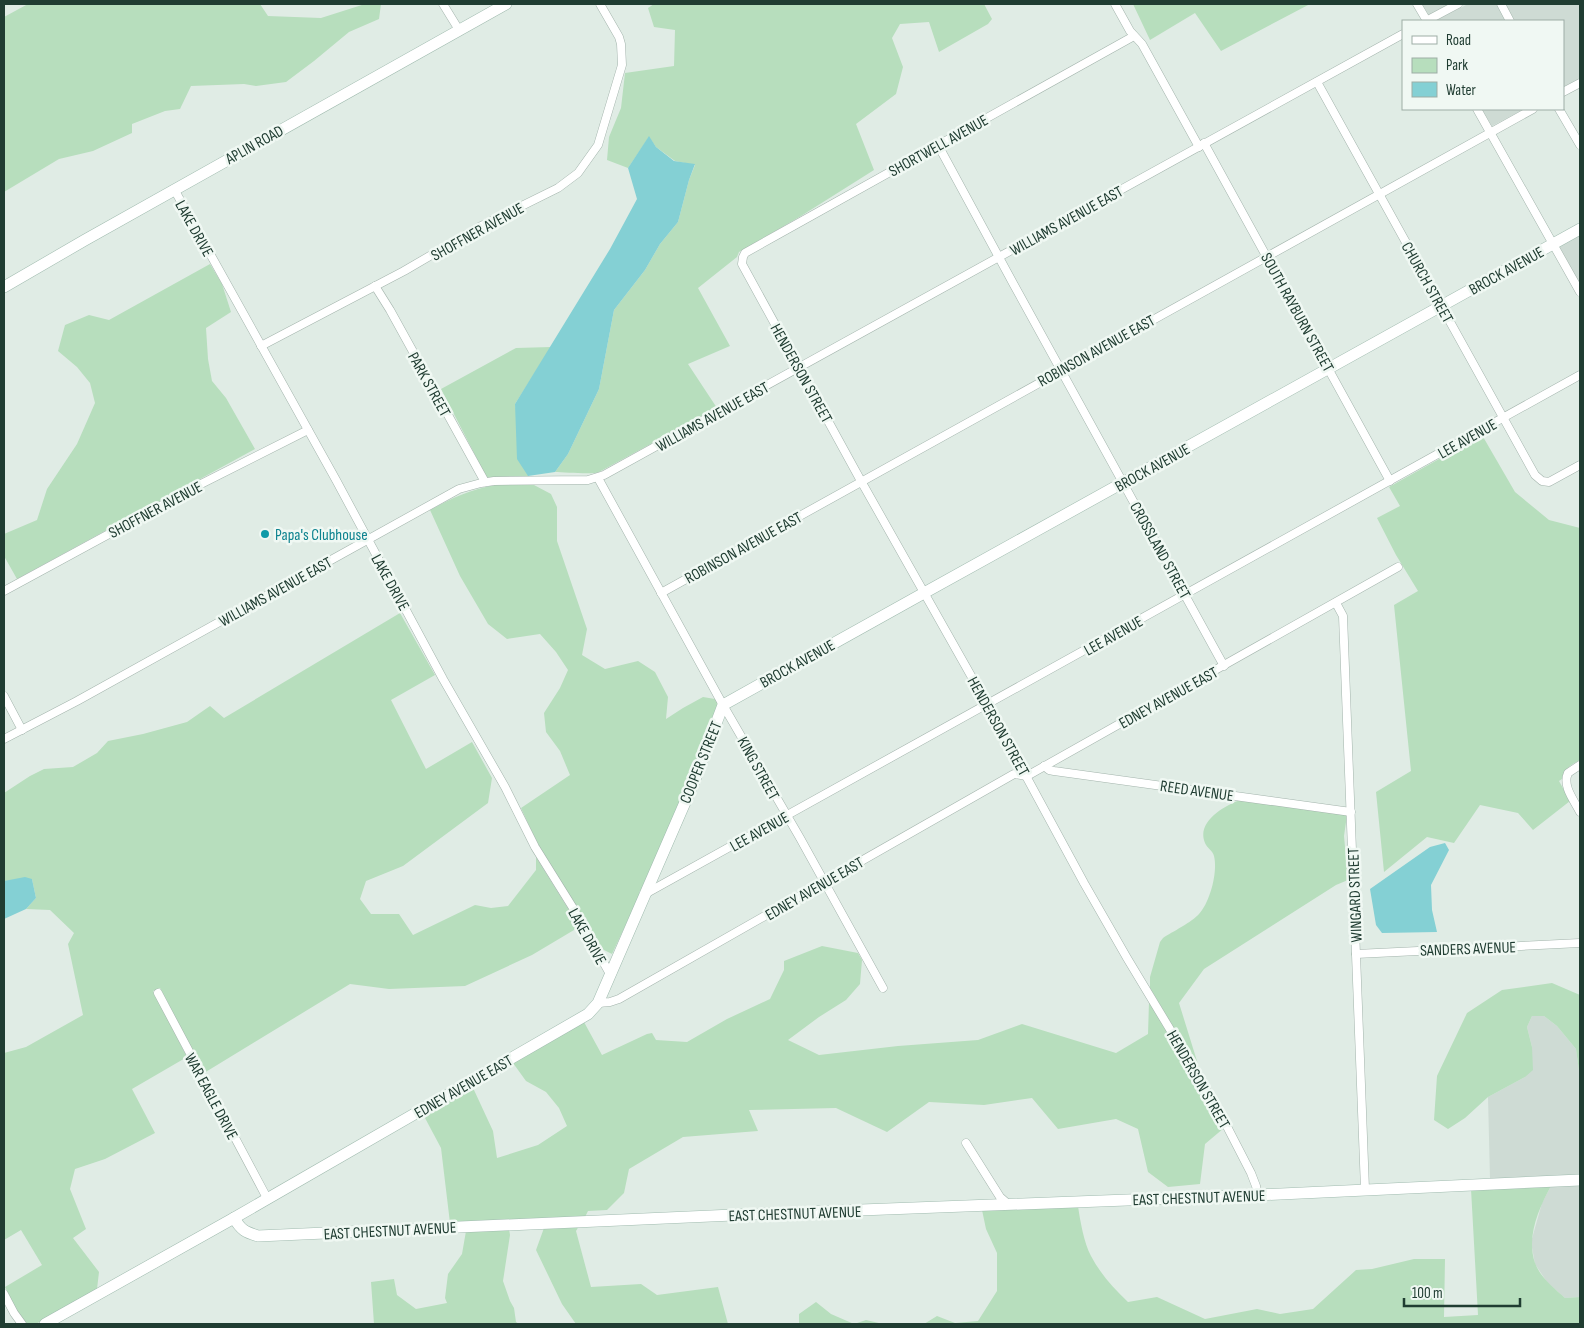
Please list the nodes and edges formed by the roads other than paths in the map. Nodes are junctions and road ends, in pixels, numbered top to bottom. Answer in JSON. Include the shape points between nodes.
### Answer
{"nodes":[{"id":1,"x":443,"y":4,"type":"edge"},
{"id":2,"x":506,"y":4,"type":"edge"},
{"id":3,"x":600,"y":4,"type":"edge"},
{"id":4,"x":1115,"y":4,"type":"edge"},
{"id":5,"x":1417,"y":4,"type":"edge"},
{"id":6,"x":1458,"y":4,"type":"edge"},
{"id":7,"x":1501,"y":4,"type":"edge"},
{"id":8,"x":1426,"y":20,"type":"edge"},
{"id":9,"x":1429,"y":20,"type":"edge"},
{"id":10,"x":1509,"y":20,"type":"edge"},
{"id":11,"x":459,"y":30,"type":"junction"},
{"id":12,"x":1402,"y":35,"type":"edge"},
{"id":13,"x":1134,"y":36,"type":"junction"},
{"id":14,"x":1317,"y":82,"type":"junction"},
{"id":15,"x":1580,"y":83,"type":"edge"},
{"id":16,"x":1564,"y":91,"type":"edge"},
{"id":17,"x":1478,"y":110,"type":"edge"},
{"id":18,"x":1531,"y":110,"type":"edge"},
{"id":19,"x":1561,"y":110,"type":"edge"},
{"id":20,"x":1490,"y":132,"type":"junction"},
{"id":21,"x":938,"y":145,"type":"junction"},
{"id":22,"x":1202,"y":145,"type":"junction"},
{"id":23,"x":1580,"y":145,"type":"edge"},
{"id":24,"x":174,"y":190,"type":"junction"},
{"id":25,"x":1378,"y":194,"type":"junction"},
{"id":26,"x":1580,"y":229,"type":"edge"},
{"id":27,"x":1553,"y":244,"type":"junction"},
{"id":28,"x":1267,"y":256,"type":"junction"},
{"id":29,"x":743,"y":257,"type":"joint"},
{"id":30,"x":999,"y":258,"type":"junction"},
{"id":31,"x":375,"y":286,"type":"junction"},
{"id":32,"x":4,"y":287,"type":"edge"},
{"id":33,"x":1580,"y":292,"type":"edge"},
{"id":34,"x":1442,"y":306,"type":"junction"},
{"id":35,"x":261,"y":346,"type":"junction"},
{"id":36,"x":800,"y":368,"type":"junction"},
{"id":37,"x":1329,"y":369,"type":"junction"},
{"id":38,"x":1061,"y":370,"type":"junction"},
{"id":39,"x":1580,"y":375,"type":"edge"},
{"id":40,"x":1503,"y":418,"type":"junction"},
{"id":41,"x":308,"y":430,"type":"junction"},
{"id":42,"x":1580,"y":465,"type":"edge"},
{"id":43,"x":598,"y":478,"type":"junction"},
{"id":44,"x":861,"y":481,"type":"junction"},
{"id":45,"x":1390,"y":481,"type":"junction"},
{"id":46,"x":485,"y":482,"type":"junction"},
{"id":47,"x":1124,"y":483,"type":"junction"},
{"id":48,"x":369,"y":539,"type":"junction"},
{"id":49,"x":1398,"y":568,"type":"dead end"},
{"id":50,"x":4,"y":591,"type":"edge"},
{"id":51,"x":924,"y":592,"type":"junction"},
{"id":52,"x":661,"y":593,"type":"junction"},
{"id":53,"x":1186,"y":595,"type":"junction"},
{"id":54,"x":1336,"y":603,"type":"junction"},
{"id":55,"x":1224,"y":666,"type":"junction"},
{"id":56,"x":4,"y":696,"type":"edge"},
{"id":57,"x":987,"y":704,"type":"junction"},
{"id":58,"x":723,"y":705,"type":"junction"},
{"id":59,"x":22,"y":730,"type":"junction"},
{"id":60,"x":4,"y":740,"type":"edge"},
{"id":61,"x":1580,"y":765,"type":"edge"},
{"id":62,"x":1044,"y":766,"type":"junction"},
{"id":63,"x":1027,"y":776,"type":"junction"},
{"id":64,"x":1351,"y":812,"type":"junction"},
{"id":65,"x":1580,"y":812,"type":"edge"},
{"id":66,"x":787,"y":816,"type":"junction"},
{"id":67,"x":824,"y":882,"type":"junction"},
{"id":68,"x":645,"y":894,"type":"junction"},
{"id":69,"x":1580,"y":943,"type":"edge"},
{"id":70,"x":1356,"y":954,"type":"junction"},
{"id":71,"x":610,"y":974,"type":"junction"},
{"id":72,"x":883,"y":988,"type":"dead end"},
{"id":73,"x":158,"y":993,"type":"dead end"},
{"id":74,"x":598,"y":1003,"type":"junction"},
{"id":75,"x":966,"y":1143,"type":"dead end"},
{"id":76,"x":1580,"y":1180,"type":"edge"},
{"id":77,"x":1365,"y":1189,"type":"junction"},
{"id":78,"x":1258,"y":1195,"type":"junction"},
{"id":79,"x":267,"y":1198,"type":"junction"},
{"id":80,"x":1008,"y":1204,"type":"junction"},
{"id":81,"x":234,"y":1218,"type":"junction"},
{"id":82,"x":4,"y":1294,"type":"edge"},
{"id":83,"x":22,"y":1324,"type":"edge"},
{"id":84,"x":45,"y":1324,"type":"edge"}],
"edges":[{"from":1,"to":11,"type":"street"},
{"from":2,"to":11,"type":"street","name":"APLIN ROAD"},
{"from":3,"to":31,"type":"street","name":"SHOFFNER AVENUE","via":[[619,37],[622,64],[598,144],[585,165],[558,188],[481,226]]},
{"from":4,"to":13,"type":"street","name":"SOUTH RAYBURN STREET"},
{"from":5,"to":8,"type":"street"},
{"from":6,"to":9,"type":"street"},
{"from":7,"to":10,"type":"street"},
{"from":11,"to":24,"type":"street","name":"APLIN ROAD"},
{"from":12,"to":14,"type":"street","name":"WILLIAMS AVENUE EAST"},
{"from":13,"to":21,"type":"street","name":"SHORTWELL AVENUE"},
{"from":13,"to":22,"type":"street","name":"SOUTH RAYBURN STREET","via":[[1142,44]]},
{"from":14,"to":22,"type":"street","name":"WILLIAMS AVENUE EAST"},
{"from":14,"to":25,"type":"street","name":"CHURCH STREET"},
{"from":15,"to":16,"type":"street"},
{"from":17,"to":20,"type":"street"},
{"from":18,"to":20,"type":"street","name":"ROBINSON AVENUE EAST"},
{"from":19,"to":23,"type":"street"},
{"from":20,"to":25,"type":"street","name":"ROBINSON AVENUE EAST"},
{"from":20,"to":27,"type":"street"},
{"from":21,"to":29,"type":"street","name":"SHORTWELL AVENUE","via":[[776,235]]},
{"from":21,"to":30,"type":"street","name":"CROSSLAND STREET"},
{"from":22,"to":28,"type":"street","name":"SOUTH RAYBURN STREET"},
{"from":22,"to":30,"type":"street","name":"WILLIAMS AVENUE EAST"},
{"from":24,"to":32,"type":"street","name":"APLIN ROAD"},
{"from":24,"to":35,"type":"street","name":"LAKE DRIVE"},
{"from":25,"to":28,"type":"street","name":"ROBINSON AVENUE EAST"},
{"from":25,"to":34,"type":"street","name":"CHURCH STREET"},
{"from":26,"to":27,"type":"street","name":"BROCK AVENUE"},
{"from":27,"to":33,"type":"street"},
{"from":27,"to":34,"type":"street","name":"BROCK AVENUE"},
{"from":28,"to":37,"type":"street","name":"SOUTH RAYBURN STREET"},
{"from":28,"to":38,"type":"street","name":"ROBINSON AVENUE EAST"},
{"from":29,"to":36,"type":"street","name":"HENDERSON STREET","via":[[744,268]]},
{"from":30,"to":36,"type":"street","name":"WILLIAMS AVENUE EAST"},
{"from":30,"to":38,"type":"street","name":"CROSSLAND STREET"},
{"from":31,"to":35,"type":"street","name":"SHOFFNER AVENUE"},
{"from":31,"to":46,"type":"street","name":"PARK STREET"},
{"from":34,"to":37,"type":"street","name":"BROCK AVENUE"},
{"from":34,"to":40,"type":"street","name":"CHURCH STREET"},
{"from":35,"to":41,"type":"street","name":"LAKE DRIVE"},
{"from":36,"to":43,"type":"street","name":"WILLIAMS AVENUE EAST"},
{"from":36,"to":44,"type":"street","name":"HENDERSON STREET"},
{"from":37,"to":45,"type":"street","name":"SOUTH RAYBURN STREET"},
{"from":37,"to":47,"type":"street","name":"BROCK AVENUE"},
{"from":38,"to":44,"type":"street","name":"ROBINSON AVENUE EAST"},
{"from":38,"to":47,"type":"street","name":"CROSSLAND STREET"},
{"from":39,"to":40,"type":"street","name":"LEE AVENUE"},
{"from":40,"to":42,"type":"street","name":"CHURCH STREET","via":[[1535,475],[1541,480],[1549,482]]},
{"from":40,"to":45,"type":"street","name":"LEE AVENUE"},
{"from":41,"to":48,"type":"street","name":"LAKE DRIVE"},
{"from":41,"to":50,"type":"street","name":"SHOFFNER AVENUE"},
{"from":43,"to":46,"type":"street","name":"WILLIAMS AVENUE EAST"},
{"from":43,"to":52,"type":"street","name":"COOPER STREET"},
{"from":44,"to":51,"type":"street","name":"HENDERSON STREET"},
{"from":44,"to":52,"type":"street","name":"ROBINSON AVENUE EAST"},
{"from":45,"to":53,"type":"street","name":"LEE AVENUE"},
{"from":46,"to":48,"type":"street","name":"WILLIAMS AVENUE EAST","via":[[459,489]]},
{"from":47,"to":51,"type":"street","name":"BROCK AVENUE"},
{"from":47,"to":53,"type":"street","name":"CROSSLAND STREET"},
{"from":48,"to":59,"type":"street","name":"WILLIAMS AVENUE EAST"},
{"from":48,"to":71,"type":"street","name":"LAKE DRIVE","via":[[535,847]]},
{"from":49,"to":54,"type":"street","name":"EDNEY AVENUE EAST"},
{"from":51,"to":57,"type":"street","name":"HENDERSON STREET"},
{"from":51,"to":58,"type":"street","name":"BROCK AVENUE"},
{"from":52,"to":58,"type":"street","name":"COOPER STREET"},
{"from":53,"to":55,"type":"street","name":"CROSSLAND STREET"},
{"from":53,"to":57,"type":"street","name":"LEE AVENUE"},
{"from":54,"to":55,"type":"street","name":"EDNEY AVENUE EAST"},
{"from":54,"to":64,"type":"street","name":"WINGARD STREET","via":[[1343,616]]},
{"from":55,"to":62,"type":"street","name":"EDNEY AVENUE EAST"},
{"from":56,"to":59,"type":"street"},
{"from":57,"to":63,"type":"street","name":"HENDERSON STREET"},
{"from":57,"to":66,"type":"street","name":"LEE AVENUE"},
{"from":58,"to":66,"type":"street","name":"KING STREET"},
{"from":58,"to":68,"type":"street","name":"COOPER STREET","via":[[696,777]]},
{"from":59,"to":60,"type":"street","name":"WILLIAMS AVENUE EAST"},
{"from":61,"to":65,"type":"street","via":[[1568,773],[1566,781]]},
{"from":62,"to":63,"type":"street","name":"EDNEY AVENUE EAST"},
{"from":62,"to":64,"type":"street","name":"REED AVENUE","via":[[1054,771]]},
{"from":63,"to":67,"type":"street","name":"EDNEY AVENUE EAST","via":[[1014,774]]},
{"from":63,"to":78,"type":"street","name":"HENDERSON STREET","via":[[1127,958],[1218,1109],[1251,1173]]},
{"from":64,"to":70,"type":"street","name":"WINGARD STREET"},
{"from":66,"to":67,"type":"street","name":"KING STREET"},
{"from":66,"to":68,"type":"street","name":"LEE AVENUE"},
{"from":67,"to":72,"type":"street","name":"KING STREET"},
{"from":67,"to":74,"type":"street","name":"EDNEY AVENUE EAST","via":[[619,999]]},
{"from":68,"to":71,"type":"street","name":"COOPER STREET"},
{"from":69,"to":70,"type":"street","name":"SANDERS AVENUE"},
{"from":70,"to":77,"type":"street","name":"WINGARD STREET"},
{"from":71,"to":74,"type":"street","name":"COOPER STREET"},
{"from":73,"to":79,"type":"street","name":"WAR EAGLE DRIVE"},
{"from":74,"to":79,"type":"street","name":"EDNEY AVENUE EAST","via":[[585,1017]]},
{"from":75,"to":80,"type":"street","via":[[1000,1197]]},
{"from":76,"to":77,"type":"street","name":"EAST CHESTNUT AVENUE"},
{"from":77,"to":78,"type":"street","name":"EAST CHESTNUT AVENUE"},
{"from":78,"to":80,"type":"street","name":"EAST CHESTNUT AVENUE"},
{"from":79,"to":81,"type":"street","name":"EDNEY AVENUE EAST"},
{"from":80,"to":81,"type":"street","name":"EAST CHESTNUT AVENUE","via":[[258,1236],[246,1232]]},
{"from":81,"to":84,"type":"street"},
{"from":82,"to":83,"type":"street"}]}
